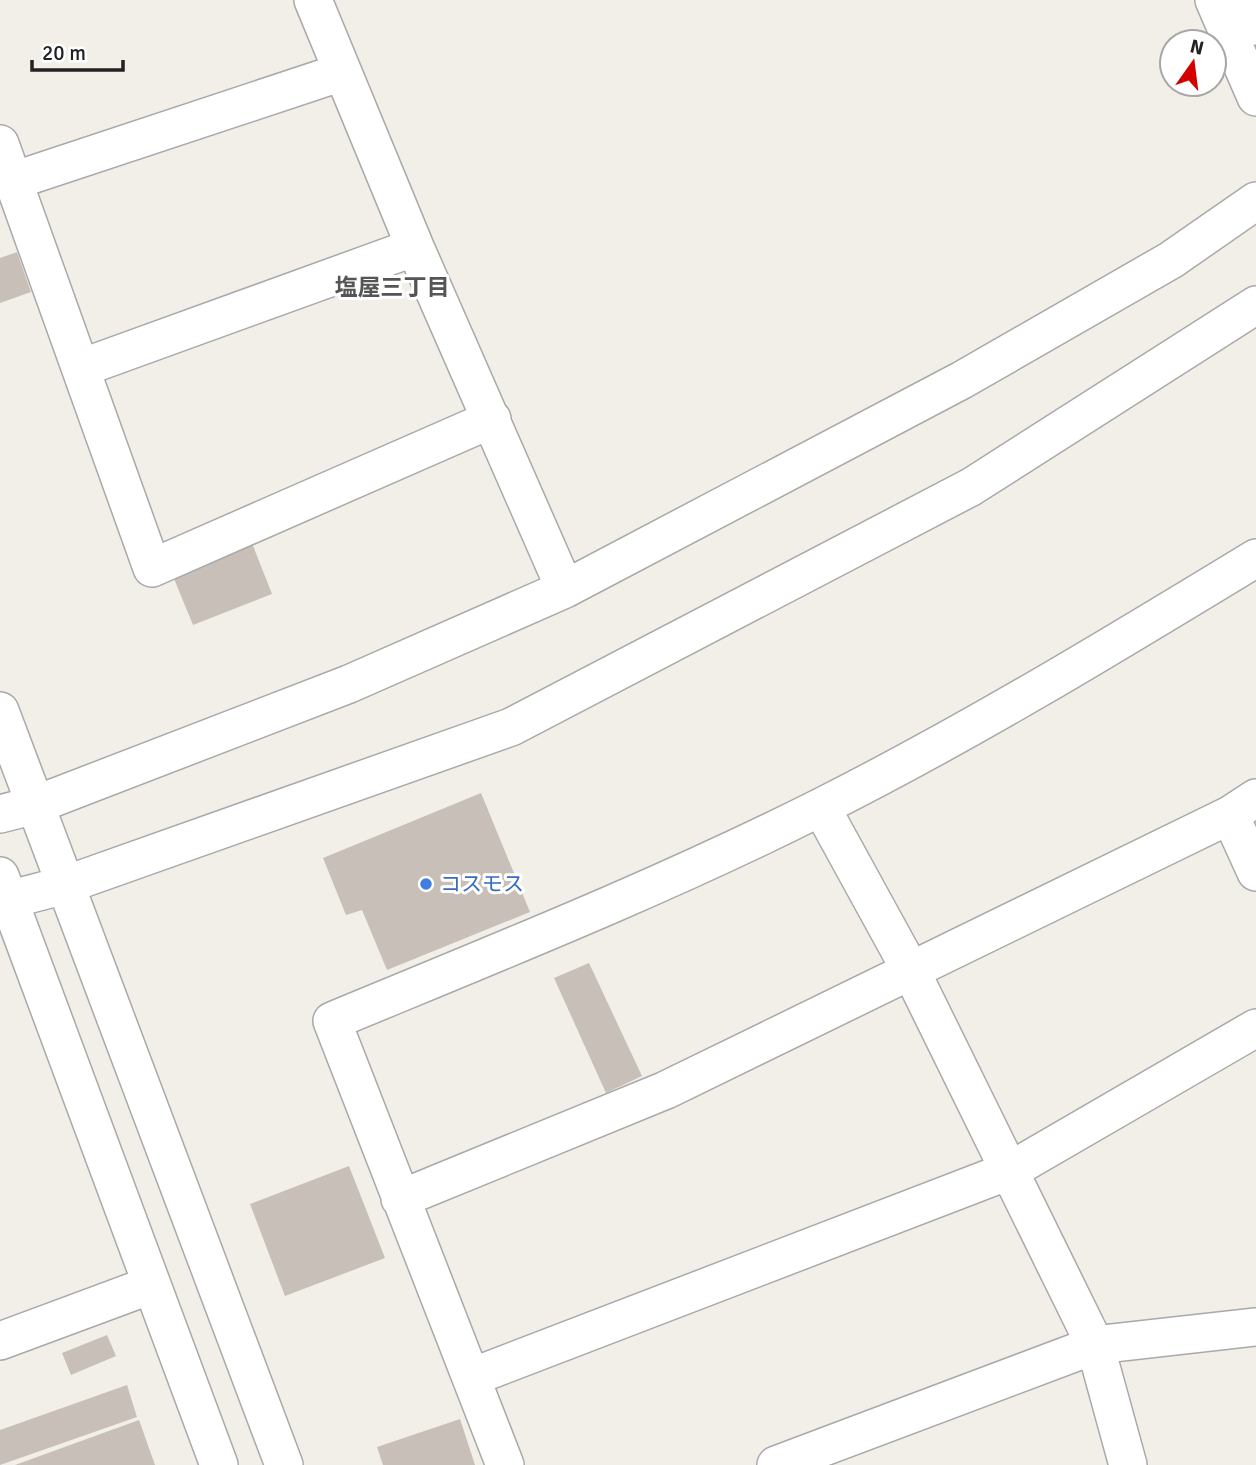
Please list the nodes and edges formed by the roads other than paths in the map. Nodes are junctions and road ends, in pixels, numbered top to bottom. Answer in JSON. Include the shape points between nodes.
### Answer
{"nodes":[{"id":1,"x":313,"y":0,"type":"edge"},
{"id":2,"x":1214,"y":0,"type":"edge"},
{"id":3,"x":1243,"y":0,"type":"edge"},
{"id":4,"x":1256,"y":26,"type":"edge"},
{"id":5,"x":342,"y":72,"type":"junction"},
{"id":6,"x":1256,"y":97,"type":"edge"},
{"id":7,"x":0,"y":144,"type":"edge"},
{"id":8,"x":13,"y":181,"type":"junction"},
{"id":9,"x":1256,"y":201,"type":"edge"},
{"id":10,"x":415,"y":247,"type":"junction"},
{"id":11,"x":1256,"y":305,"type":"edge"},
{"id":12,"x":81,"y":368,"type":"junction"},
{"id":13,"x":492,"y":419,"type":"junction"},
{"id":14,"x":1256,"y":558,"type":"edge"},
{"id":15,"x":565,"y":589,"type":"junction"},
{"id":16,"x":0,"y":711,"type":"edge"},
{"id":17,"x":35,"y":804,"type":"junction"},
{"id":18,"x":821,"y":807,"type":"junction"},
{"id":19,"x":1243,"y":807,"type":"edge"},
{"id":20,"x":0,"y":814,"type":"edge"},
{"id":21,"x":1256,"y":872,"type":"edge"},
{"id":22,"x":65,"y":885,"type":"junction"},
{"id":23,"x":3,"y":892,"type":"edge"},
{"id":24,"x":911,"y":971,"type":"junction"},
{"id":25,"x":1256,"y":1028,"type":"edge"},
{"id":26,"x":1011,"y":1170,"type":"junction"},
{"id":27,"x":400,"y":1199,"type":"junction"},
{"id":28,"x":151,"y":1285,"type":"junction"},
{"id":29,"x":1256,"y":1327,"type":"edge"},
{"id":30,"x":0,"y":1341,"type":"edge"},
{"id":31,"x":1095,"y":1345,"type":"junction"},
{"id":32,"x":471,"y":1377,"type":"junction"},
{"id":33,"x":219,"y":1465,"type":"edge"},
{"id":34,"x":284,"y":1465,"type":"edge"},
{"id":35,"x":505,"y":1465,"type":"edge"},
{"id":36,"x":776,"y":1465,"type":"edge"},
{"id":37,"x":1128,"y":1465,"type":"edge"}],
"edges":[{"from":1,"to":5,"type":"street"},
{"from":2,"to":6,"type":"street"},
{"from":3,"to":4,"type":"street"},
{"from":5,"to":8,"type":"street"},
{"from":5,"to":10,"type":"street"},
{"from":7,"to":8,"type":"street"},
{"from":8,"to":12,"type":"street"},
{"from":9,"to":15,"type":"street","via":[[1171,260],[962,380]]},
{"from":10,"to":12,"type":"street"},
{"from":10,"to":13,"type":"street"},
{"from":11,"to":22,"type":"street","via":[[971,487],[512,727]]},
{"from":12,"to":13,"type":"street","via":[[152,568]]},
{"from":13,"to":15,"type":"street"},
{"from":14,"to":18,"type":"street","via":[[1080,665]]},
{"from":15,"to":17,"type":"street","via":[[349,684]]},
{"from":16,"to":17,"type":"street"},
{"from":17,"to":20,"type":"street"},
{"from":17,"to":22,"type":"street"},
{"from":18,"to":24,"type":"street"},
{"from":18,"to":27,"type":"street","via":[[568,924],[332,1021]]},
{"from":19,"to":21,"type":"street"},
{"from":19,"to":24,"type":"street"},
{"from":22,"to":23,"type":"street"},
{"from":22,"to":34,"type":"street"},
{"from":23,"to":28,"type":"street"},
{"from":24,"to":26,"type":"street"},
{"from":24,"to":27,"type":"street","via":[[666,1090]]},
{"from":25,"to":26,"type":"street"},
{"from":26,"to":31,"type":"street"},
{"from":26,"to":32,"type":"street"},
{"from":27,"to":32,"type":"street"},
{"from":28,"to":30,"type":"street"},
{"from":28,"to":33,"type":"street"},
{"from":29,"to":31,"type":"street"},
{"from":31,"to":36,"type":"street"},
{"from":31,"to":37,"type":"street"},
{"from":32,"to":35,"type":"street"}]}
